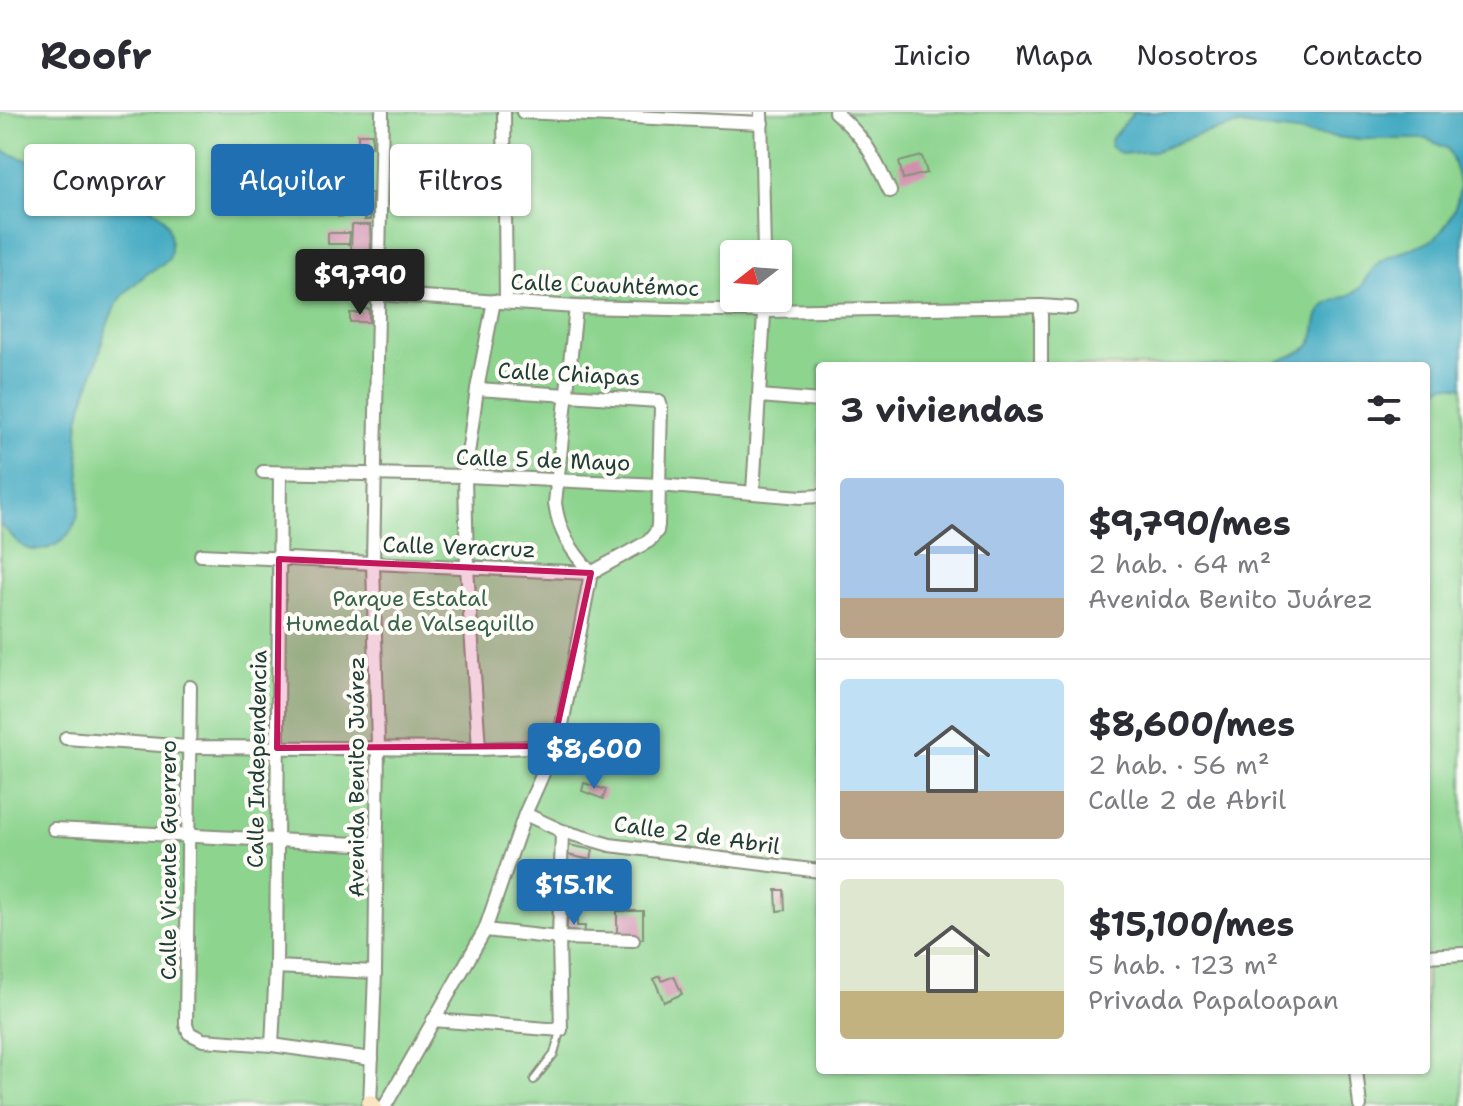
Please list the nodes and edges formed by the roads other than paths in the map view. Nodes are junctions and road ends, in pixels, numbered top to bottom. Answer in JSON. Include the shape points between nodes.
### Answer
{"nodes":[{"id":1,"x":382,"y":112,"type":"edge"},
{"id":2,"x":504,"y":112,"type":"edge"},
{"id":3,"x":523,"y":112,"type":"edge"},
{"id":4,"x":835,"y":112,"type":"edge"},
{"id":5,"x":762,"y":118,"type":"edge"},
{"id":6,"x":890,"y":191,"type":"dead end"},
{"id":7,"x":764,"y":240,"type":"edge"},
{"id":8,"x":377,"y":294,"type":"junction"},
{"id":9,"x":500,"y":301,"type":"junction"},
{"id":10,"x":792,"y":304,"type":"edge"},
{"id":11,"x":720,"y":305,"type":"edge"},
{"id":12,"x":1041,"y":306,"type":"junction"},
{"id":13,"x":576,"y":307,"type":"junction"},
{"id":14,"x":1071,"y":308,"type":"dead end"},
{"id":15,"x":765,"y":312,"type":"edge"},
{"id":16,"x":1041,"y":362,"type":"edge"},
{"id":17,"x":477,"y":389,"type":"junction"},
{"id":18,"x":567,"y":394,"type":"junction"},
{"id":19,"x":760,"y":396,"type":"junction"},
{"id":20,"x":816,"y":401,"type":"edge"},
{"id":21,"x":263,"y":472,"type":"dead end"},
{"id":22,"x":280,"y":473,"type":"junction"},
{"id":23,"x":375,"y":475,"type":"junction"},
{"id":24,"x":465,"y":476,"type":"junction"},
{"id":25,"x":557,"y":482,"type":"junction"},
{"id":26,"x":659,"y":485,"type":"junction"},
{"id":27,"x":753,"y":492,"type":"junction"},
{"id":28,"x":816,"y":496,"type":"edge"},
{"id":29,"x":201,"y":555,"type":"dead end"},
{"id":30,"x":279,"y":559,"type":"junction"},
{"id":31,"x":373,"y":563,"type":"junction"},
{"id":32,"x":467,"y":568,"type":"junction"},
{"id":33,"x":591,"y":573,"type":"junction"},
{"id":34,"x":190,"y":687,"type":"dead end"},
{"id":35,"x":66,"y":738,"type":"dead end"},
{"id":36,"x":378,"y":746,"type":"junction"},
{"id":37,"x":553,"y":746,"type":"junction"},
{"id":38,"x":188,"y":747,"type":"junction"},
{"id":39,"x":277,"y":748,"type":"junction"},
{"id":40,"x":479,"y":749,"type":"junction"},
{"id":41,"x":525,"y":814,"type":"junction"},
{"id":42,"x":54,"y":829,"type":"dead end"},
{"id":43,"x":562,"y":831,"type":"junction"},
{"id":44,"x":187,"y":838,"type":"junction"},
{"id":45,"x":276,"y":841,"type":"junction"},
{"id":46,"x":377,"y":845,"type":"junction"},
{"id":47,"x":816,"y":871,"type":"edge"},
{"id":48,"x":485,"y":930,"type":"junction"},
{"id":49,"x":559,"y":938,"type":"junction"},
{"id":50,"x":633,"y":940,"type":"dead end"},
{"id":51,"x":1463,"y":954,"type":"edge"},
{"id":52,"x":1430,"y":956,"type":"edge"},
{"id":53,"x":276,"y":967,"type":"junction"},
{"id":54,"x":375,"y":972,"type":"junction"},
{"id":55,"x":433,"y":1020,"type":"junction"},
{"id":56,"x":561,"y":1030,"type":"junction"},
{"id":57,"x":272,"y":1045,"type":"junction"},
{"id":58,"x":372,"y":1059,"type":"junction"},
{"id":59,"x":1356,"y":1074,"type":"edge"},
{"id":60,"x":534,"y":1080,"type":"dead end"},
{"id":61,"x":375,"y":1105,"type":"edge"},
{"id":62,"x":1360,"y":1106,"type":"edge"}],
"edges":[{"from":1,"to":8,"type":"street","name":"Avenida Benito Juárez"},
{"from":2,"to":9,"type":"street"},
{"from":3,"to":5,"type":"street"},
{"from":4,"to":6,"type":"street","via":[[869,146]]},
{"from":5,"to":7,"type":"street"},
{"from":8,"to":9,"type":"street","name":"Calle Cuauhtémoc"},
{"from":8,"to":23,"type":"street","name":"Avenida Benito Juárez"},
{"from":9,"to":13,"type":"street","name":"Calle Cuauhtémoc"},
{"from":9,"to":17,"type":"street"},
{"from":10,"to":12,"type":"street","name":"Calle Cuauhtémoc"},
{"from":11,"to":13,"type":"street","name":"Calle Cuauhtémoc"},
{"from":12,"to":14,"type":"street","name":"Calle Cuauhtémoc"},
{"from":12,"to":16,"type":"street"},
{"from":13,"to":18,"type":"street"},
{"from":15,"to":19,"type":"street"},
{"from":17,"to":18,"type":"street","name":"Calle Chiapas"},
{"from":17,"to":24,"type":"street"},
{"from":18,"to":25,"type":"street"},
{"from":18,"to":26,"type":"street","name":"Calle Chiapas","via":[[659,401]]},
{"from":19,"to":20,"type":"street"},
{"from":19,"to":27,"type":"street"},
{"from":21,"to":22,"type":"street","name":"Calle 5 de Mayo"},
{"from":22,"to":23,"type":"street","name":"Calle 5 de Mayo"},
{"from":22,"to":30,"type":"street","name":"Calle Independencia"},
{"from":23,"to":24,"type":"street","name":"Calle 5 de Mayo"},
{"from":23,"to":31,"type":"street","name":"Avenida Benito Juárez"},
{"from":24,"to":25,"type":"street","name":"Calle 5 de Mayo"},
{"from":24,"to":32,"type":"street"},
{"from":25,"to":26,"type":"street","name":"Calle 5 de Mayo"},
{"from":25,"to":33,"type":"street","via":[[555,503],[564,540]]},
{"from":26,"to":27,"type":"street","name":"Calle 5 de Mayo"},
{"from":26,"to":33,"type":"street","via":[[654,537]]},
{"from":27,"to":28,"type":"street","name":"Calle 5 de Mayo"},
{"from":29,"to":30,"type":"street","name":"Calle Veracruz"},
{"from":30,"to":31,"type":"street","name":"Calle Veracruz"},
{"from":30,"to":39,"type":"street","name":"Calle Independencia"},
{"from":31,"to":32,"type":"street","name":"Calle Veracruz"},
{"from":31,"to":36,"type":"street","name":"Avenida Benito Juárez"},
{"from":32,"to":33,"type":"street","name":"Calle Veracruz"},
{"from":32,"to":40,"type":"street"},
{"from":33,"to":37,"type":"street","via":[[560,735]]},
{"from":34,"to":38,"type":"street","name":"Calle Vicente Guerrero"},
{"from":35,"to":38,"type":"street"},
{"from":36,"to":39,"type":"street"},
{"from":36,"to":40,"type":"street"},
{"from":36,"to":46,"type":"street","name":"Avenida Benito Juárez"},
{"from":37,"to":40,"type":"street"},
{"from":37,"to":41,"type":"street"},
{"from":38,"to":39,"type":"street"},
{"from":38,"to":44,"type":"street","name":"Calle Vicente Guerrero"},
{"from":39,"to":45,"type":"street","name":"Calle Independencia"},
{"from":41,"to":43,"type":"street","name":"Calle 2 de Abril"},
{"from":41,"to":48,"type":"street"},
{"from":42,"to":44,"type":"street"},
{"from":43,"to":47,"type":"street","name":"Calle 2 de Abril","via":[[610,845]]},
{"from":43,"to":49,"type":"street"},
{"from":44,"to":45,"type":"street"},
{"from":44,"to":57,"type":"street","name":"Calle Vicente Guerrero","via":[[189,1033],[203,1040]]},
{"from":45,"to":46,"type":"street"},
{"from":45,"to":53,"type":"street","name":"Calle Independencia"},
{"from":46,"to":54,"type":"street","name":"Avenida Benito Juárez"},
{"from":48,"to":49,"type":"street"},
{"from":48,"to":55,"type":"street"},
{"from":49,"to":50,"type":"street"},
{"from":49,"to":56,"type":"street"},
{"from":51,"to":52,"type":"street"},
{"from":53,"to":54,"type":"street"},
{"from":53,"to":57,"type":"street","name":"Calle Independencia"},
{"from":54,"to":58,"type":"street","name":"Avenida Benito Juárez"},
{"from":55,"to":56,"type":"street"},
{"from":55,"to":61,"type":"street"},
{"from":56,"to":60,"type":"lane","via":[[554,1054]]},
{"from":57,"to":58,"type":"street"},
{"from":58,"to":61,"type":"street","name":"Avenida Benito Juárez"},
{"from":59,"to":62,"type":"street"}]}
